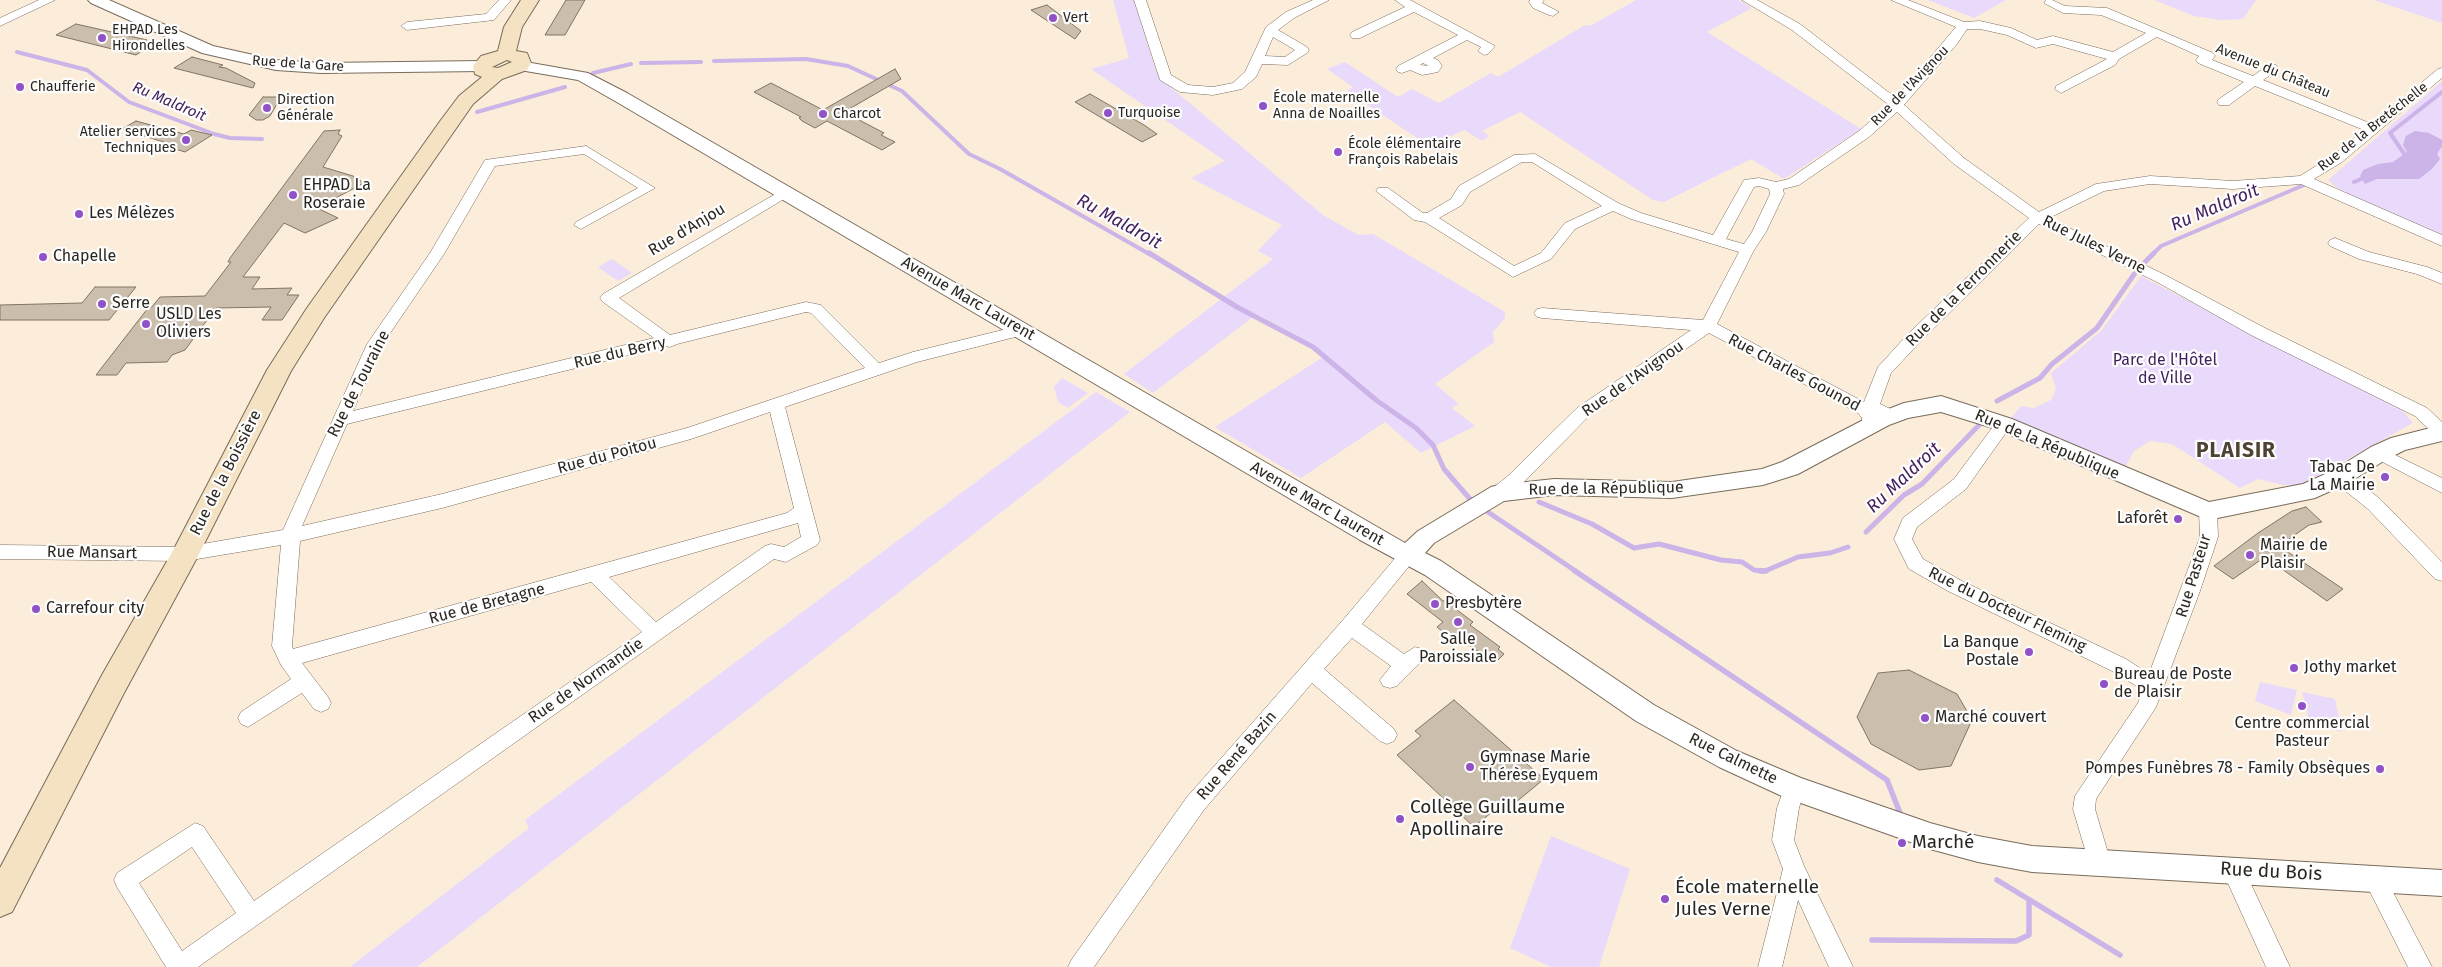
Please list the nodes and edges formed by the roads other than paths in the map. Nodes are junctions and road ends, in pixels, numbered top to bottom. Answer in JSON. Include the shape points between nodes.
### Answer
{"nodes":[{"id":1,"x":49,"y":0,"type":"edge"},
{"id":2,"x":96,"y":0,"type":"edge"},
{"id":3,"x":505,"y":0,"type":"edge"},
{"id":4,"x":530,"y":0,"type":"edge"},
{"id":5,"x":1140,"y":0,"type":"edge"},
{"id":6,"x":1323,"y":0,"type":"edge"},
{"id":7,"x":1401,"y":0,"type":"edge"},
{"id":8,"x":1748,"y":0,"type":"edge"},
{"id":9,"x":1897,"y":0,"type":"edge"},
{"id":10,"x":1532,"y":2,"type":"edge"},
{"id":11,"x":2050,"y":3,"type":"dead end"},
{"id":12,"x":1414,"y":7,"type":"junction"},
{"id":13,"x":1553,"y":12,"type":"dead end"},
{"id":14,"x":0,"y":22,"type":"edge"},
{"id":15,"x":407,"y":26,"type":"dead end"},
{"id":16,"x":1963,"y":26,"type":"junction"},
{"id":17,"x":1270,"y":30,"type":"junction"},
{"id":18,"x":2156,"y":32,"type":"junction"},
{"id":19,"x":1356,"y":35,"type":"dead end"},
{"id":20,"x":1467,"y":35,"type":"junction"},
{"id":21,"x":1484,"y":51,"type":"dead end"},
{"id":22,"x":2114,"y":57,"type":"junction"},
{"id":23,"x":513,"y":60,"type":"junction"},
{"id":24,"x":1258,"y":60,"type":"junction"},
{"id":25,"x":1406,"y":67,"type":"dead end"},
{"id":26,"x":2272,"y":68,"type":"dead end"},
{"id":27,"x":489,"y":70,"type":"junction"},
{"id":28,"x":2442,"y":72,"type":"edge"},
{"id":29,"x":2252,"y":81,"type":"junction"},
{"id":30,"x":2061,"y":89,"type":"dead end"},
{"id":31,"x":2224,"y":102,"type":"dead end"},
{"id":32,"x":1897,"y":105,"type":"junction"},
{"id":33,"x":2369,"y":132,"type":"junction"},
{"id":34,"x":490,"y":163,"type":"junction"},
{"id":35,"x":470,"y":165,"type":"dead end"},
{"id":36,"x":2303,"y":180,"type":"junction"},
{"id":37,"x":1776,"y":186,"type":"junction"},
{"id":38,"x":1383,"y":191,"type":"dead end"},
{"id":39,"x":784,"y":193,"type":"junction"},
{"id":40,"x":1613,"y":206,"type":"junction"},
{"id":41,"x":1429,"y":218,"type":"junction"},
{"id":42,"x":2038,"y":218,"type":"junction"},
{"id":43,"x":581,"y":225,"type":"dead end"},
{"id":44,"x":1717,"y":241,"type":"junction"},
{"id":45,"x":2442,"y":242,"type":"edge"},
{"id":46,"x":2334,"y":243,"type":"dead end"},
{"id":47,"x":1747,"y":250,"type":"junction"},
{"id":48,"x":2442,"y":279,"type":"edge"},
{"id":49,"x":1542,"y":312,"type":"dead end"},
{"id":50,"x":1708,"y":326,"type":"junction"},
{"id":51,"x":1022,"y":330,"type":"junction"},
{"id":52,"x":670,"y":342,"type":"junction"},
{"id":53,"x":877,"y":370,"type":"junction"},
{"id":54,"x":1876,"y":391,"type":"junction"},
{"id":55,"x":1841,"y":397,"type":"junction"},
{"id":56,"x":776,"y":405,"type":"junction"},
{"id":57,"x":1891,"y":416,"type":"junction"},
{"id":58,"x":340,"y":420,"type":"junction"},
{"id":59,"x":2004,"y":424,"type":"junction"},
{"id":60,"x":1870,"y":425,"type":"junction"},
{"id":61,"x":2442,"y":437,"type":"edge"},
{"id":62,"x":2379,"y":453,"type":"junction"},
{"id":63,"x":2340,"y":477,"type":"junction"},
{"id":64,"x":2442,"y":486,"type":"edge"},
{"id":65,"x":1499,"y":493,"type":"junction"},
{"id":66,"x":803,"y":510,"type":"junction"},
{"id":67,"x":2208,"y":511,"type":"junction"},
{"id":68,"x":765,"y":526,"type":"junction"},
{"id":69,"x":291,"y":536,"type":"junction"},
{"id":70,"x":771,"y":551,"type":"junction"},
{"id":71,"x":0,"y":552,"type":"edge"},
{"id":72,"x":185,"y":554,"type":"junction"},
{"id":73,"x":1408,"y":555,"type":"junction"},
{"id":74,"x":595,"y":574,"type":"junction"},
{"id":75,"x":2442,"y":574,"type":"edge"},
{"id":76,"x":1350,"y":626,"type":"junction"},
{"id":77,"x":655,"y":633,"type":"junction"},
{"id":78,"x":288,"y":659,"type":"junction"},
{"id":79,"x":1311,"y":670,"type":"junction"},
{"id":80,"x":1390,"y":680,"type":"dead end"},
{"id":81,"x":304,"y":681,"type":"junction"},
{"id":82,"x":2154,"y":687,"type":"junction"},
{"id":83,"x":321,"y":703,"type":"dead end"},
{"id":84,"x":248,"y":718,"type":"dead end"},
{"id":85,"x":1387,"y":736,"type":"dead end"},
{"id":86,"x":1794,"y":788,"type":"junction"},
{"id":87,"x":2100,"y":862,"type":"junction"},
{"id":88,"x":1794,"y":869,"type":"junction"},
{"id":89,"x":2233,"y":870,"type":"junction"},
{"id":90,"x":2374,"y":878,"type":"junction"},
{"id":91,"x":2442,"y":883,"type":"edge"},
{"id":92,"x":0,"y":901,"type":"edge"},
{"id":93,"x":251,"y":916,"type":"junction"},
{"id":94,"x":1080,"y":967,"type":"edge"},
{"id":95,"x":1770,"y":967,"type":"edge"},
{"id":96,"x":1842,"y":967,"type":"edge"},
{"id":97,"x":2278,"y":967,"type":"edge"},
{"id":98,"x":2420,"y":967,"type":"edge"}],
"edges":[{"from":1,"to":14,"type":"street"},
{"from":2,"to":27,"type":"street","name":"Rue de la Gare","via":[[208,50],[267,64],[321,68]]},
{"from":3,"to":15,"type":"street","via":[[490,17]]},
{"from":4,"to":23,"type":"main road","via":[[513,27]]},
{"from":5,"to":24,"type":"street","via":[[1165,77],[1185,88],[1213,91],[1237,86],[1251,74]]},
{"from":6,"to":17,"type":"street","via":[[1290,15]]},
{"from":7,"to":12,"type":"street"},
{"from":8,"to":32,"type":"street","name":"Rue Jules Verne","via":[[1796,27]]},
{"from":9,"to":16,"type":"street"},
{"from":10,"to":13,"type":"street"},
{"from":11,"to":18,"type":"street","via":[[2063,9],[2103,11]]},
{"from":12,"to":19,"type":"street"},
{"from":12,"to":20,"type":"street"},
{"from":16,"to":22,"type":"street","via":[[1980,25],[2011,32],[2036,44],[2053,40]]},
{"from":16,"to":32,"type":"street","name":"Rue de l'Avignou","via":[[1954,41]]},
{"from":17,"to":24,"type":"street"},
{"from":17,"to":24,"type":"street","via":[[1303,50],[1288,61]]},
{"from":18,"to":22,"type":"street"},
{"from":18,"to":29,"type":"street","name":"Avenue du Château","via":[[2209,56],[2202,60]]},
{"from":20,"to":21,"type":"street","via":[[1490,46]]},
{"from":20,"to":25,"type":"street","via":[[1423,58],[1434,63],[1434,69],[1422,71]]},
{"from":22,"to":30,"type":"street","via":[[2111,62]]},
{"from":23,"to":27,"type":"main road","name":"Rue de la Boissière","via":[[488,60]]},
{"from":23,"to":39,"type":"street","name":"Avenue Marc Laurent","via":[[571,73],[597,83]]},
{"from":26,"to":29,"type":"street"},
{"from":27,"to":72,"type":"main road","name":"Rue de la Boissière","via":[[315,313],[279,370]]},
{"from":28,"to":33,"type":"street","name":"Rue de la Bretéchelle"},
{"from":29,"to":31,"type":"street"},
{"from":29,"to":33,"type":"street","name":"Avenue du Château","via":[[2306,104],[2313,113]]},
{"from":32,"to":37,"type":"street","name":"Rue de l'Avignou","via":[[1864,134],[1794,182]]},
{"from":32,"to":42,"type":"street","name":"Rue Jules Verne","via":[[1959,161]]},
{"from":33,"to":36,"type":"street","name":"Rue de la Bretéchelle","via":[[2337,159]]},
{"from":34,"to":35,"type":"street"},
{"from":34,"to":43,"type":"street","via":[[586,150],[648,188]]},
{"from":34,"to":58,"type":"street","name":"Rue de Touraine","via":[[437,254],[375,344]]},
{"from":36,"to":42,"type":"street","name":"Rue de la Ferronnerie","via":[[2233,185],[2150,180],[2120,184],[2101,187]]},
{"from":36,"to":45,"type":"street"},
{"from":37,"to":44,"type":"street","name":"Rue de l'Avignou","via":[[1749,183]]},
{"from":37,"to":47,"type":"street","name":"Rue de l'Avignou","via":[[1777,194],[1770,211]]},
{"from":38,"to":41,"type":"street","via":[[1419,217]]},
{"from":39,"to":51,"type":"street","name":"Avenue Marc Laurent"},
{"from":39,"to":52,"type":"street","name":"Rue d'Anjou","via":[[608,298]]},
{"from":40,"to":41,"type":"street","via":[[1535,158],[1519,158],[1464,189],[1457,202]]},
{"from":40,"to":41,"type":"street","via":[[1570,226],[1546,256],[1513,272]]},
{"from":40,"to":44,"type":"street"},
{"from":42,"to":54,"type":"street","name":"Rue de la Ferronnerie","via":[[1897,355],[1884,371]]},
{"from":42,"to":61,"type":"street","name":"Rue Jules Verne","via":[[2421,412]]},
{"from":44,"to":47,"type":"street"},
{"from":46,"to":48,"type":"street","via":[[2364,256],[2422,270]]},
{"from":47,"to":50,"type":"street","name":"Rue de l'Avignou"},
{"from":49,"to":50,"type":"street"},
{"from":50,"to":55,"type":"street","name":"Rue Charles Gounod"},
{"from":50,"to":65,"type":"street","name":"Rue de l'Avignou","via":[[1583,412]]},
{"from":51,"to":53,"type":"street","name":"Rue du Poitou","via":[[913,357]]},
{"from":51,"to":73,"type":"street","name":"Avenue Marc Laurent"},
{"from":52,"to":53,"type":"street","name":"Rue du Berry","via":[[806,307],[816,309]]},
{"from":52,"to":58,"type":"street","name":"Rue du Berry"},
{"from":53,"to":56,"type":"street","name":"Rue du Poitou"},
{"from":54,"to":55,"type":"street","via":[[1860,398]]},
{"from":54,"to":57,"type":"street","name":"Rue de la Ferronnerie","via":[[1871,406]]},
{"from":55,"to":60,"type":"street","name":"Rue Charles Gounod","via":[[1871,416]]},
{"from":56,"to":66,"type":"street"},
{"from":56,"to":69,"type":"street","name":"Rue du Poitou","via":[[691,433],[442,501]]},
{"from":57,"to":59,"type":"street","name":"Rue de la République","via":[[1941,404]]},
{"from":57,"to":60,"type":"street","name":"Rue de la République"},
{"from":58,"to":69,"type":"street","name":"Rue de Touraine"},
{"from":59,"to":67,"type":"street","name":"Rue de la République"},
{"from":59,"to":82,"type":"street","name":"Rue du Docteur Fleming","via":[[1960,484],[1909,523],[1903,539],[1916,564],[2119,665]]},
{"from":60,"to":65,"type":"street","name":"Rue de la République","via":[[1790,468],[1763,477],[1672,490],[1554,487]]},
{"from":61,"to":62,"type":"street","name":"Rue Pasteur","via":[[2419,437]]},
{"from":62,"to":63,"type":"street","name":"Rue Pasteur"},
{"from":62,"to":64,"type":"street"},
{"from":63,"to":67,"type":"street","name":"Rue Pasteur","via":[[2307,492]]},
{"from":63,"to":75,"type":"street","via":[[2374,504]]},
{"from":65,"to":73,"type":"street","name":"Rue de la République","via":[[1426,537]]},
{"from":66,"to":68,"type":"street","name":"Rue de Bretagne","via":[[793,518]]},
{"from":66,"to":70,"type":"street","via":[[811,540],[786,556]]},
{"from":67,"to":82,"type":"street","name":"Rue Pasteur","via":[[2209,537]]},
{"from":68,"to":70,"type":"street"},
{"from":68,"to":74,"type":"street","name":"Rue de Bretagne"},
{"from":69,"to":72,"type":"street","name":"Rue du Poitou"},
{"from":69,"to":78,"type":"street","via":[[282,646]]},
{"from":70,"to":77,"type":"street","name":"Rue de Normandie"},
{"from":71,"to":72,"type":"street","name":"Rue Mansart"},
{"from":72,"to":92,"type":"main road","name":"Rue de la Boissière"},
{"from":73,"to":76,"type":"street","name":"Rue René Bazin"},
{"from":73,"to":86,"type":"street","name":"Rue Calmette","via":[[1433,568],[1645,713],[1728,759]]},
{"from":74,"to":77,"type":"street"},
{"from":74,"to":78,"type":"street","name":"Rue de Bretagne"},
{"from":76,"to":79,"type":"street","name":"Rue René Bazin"},
{"from":76,"to":80,"type":"street","via":[[1410,660]]},
{"from":77,"to":93,"type":"street","name":"Rue de Normandie"},
{"from":78,"to":81,"type":"street"},
{"from":79,"to":85,"type":"street"},
{"from":79,"to":94,"type":"street","name":"Rue René Bazin","via":[[1195,804]]},
{"from":81,"to":83,"type":"street"},
{"from":81,"to":84,"type":"street"},
{"from":82,"to":87,"type":"street","name":"Rue Pasteur","via":[[2146,707],[2086,796],[2084,809]]},
{"from":86,"to":87,"type":"street","name":"Rue Calmette","via":[[1876,818],[1978,849],[2032,859]]},
{"from":86,"to":88,"type":"street","via":[[1783,840]]},
{"from":87,"to":89,"type":"street","name":"Rue du Bois"},
{"from":88,"to":95,"type":"street"},
{"from":88,"to":96,"type":"street"},
{"from":89,"to":90,"type":"street","name":"Rue du Bois"},
{"from":89,"to":97,"type":"street"},
{"from":90,"to":91,"type":"street","name":"Rue du Bois"},
{"from":90,"to":98,"type":"street"},
{"from":93,"to":93,"type":"street","name":"Rue de Normandie","via":[[195,834],[125,880],[179,967]]}]}
